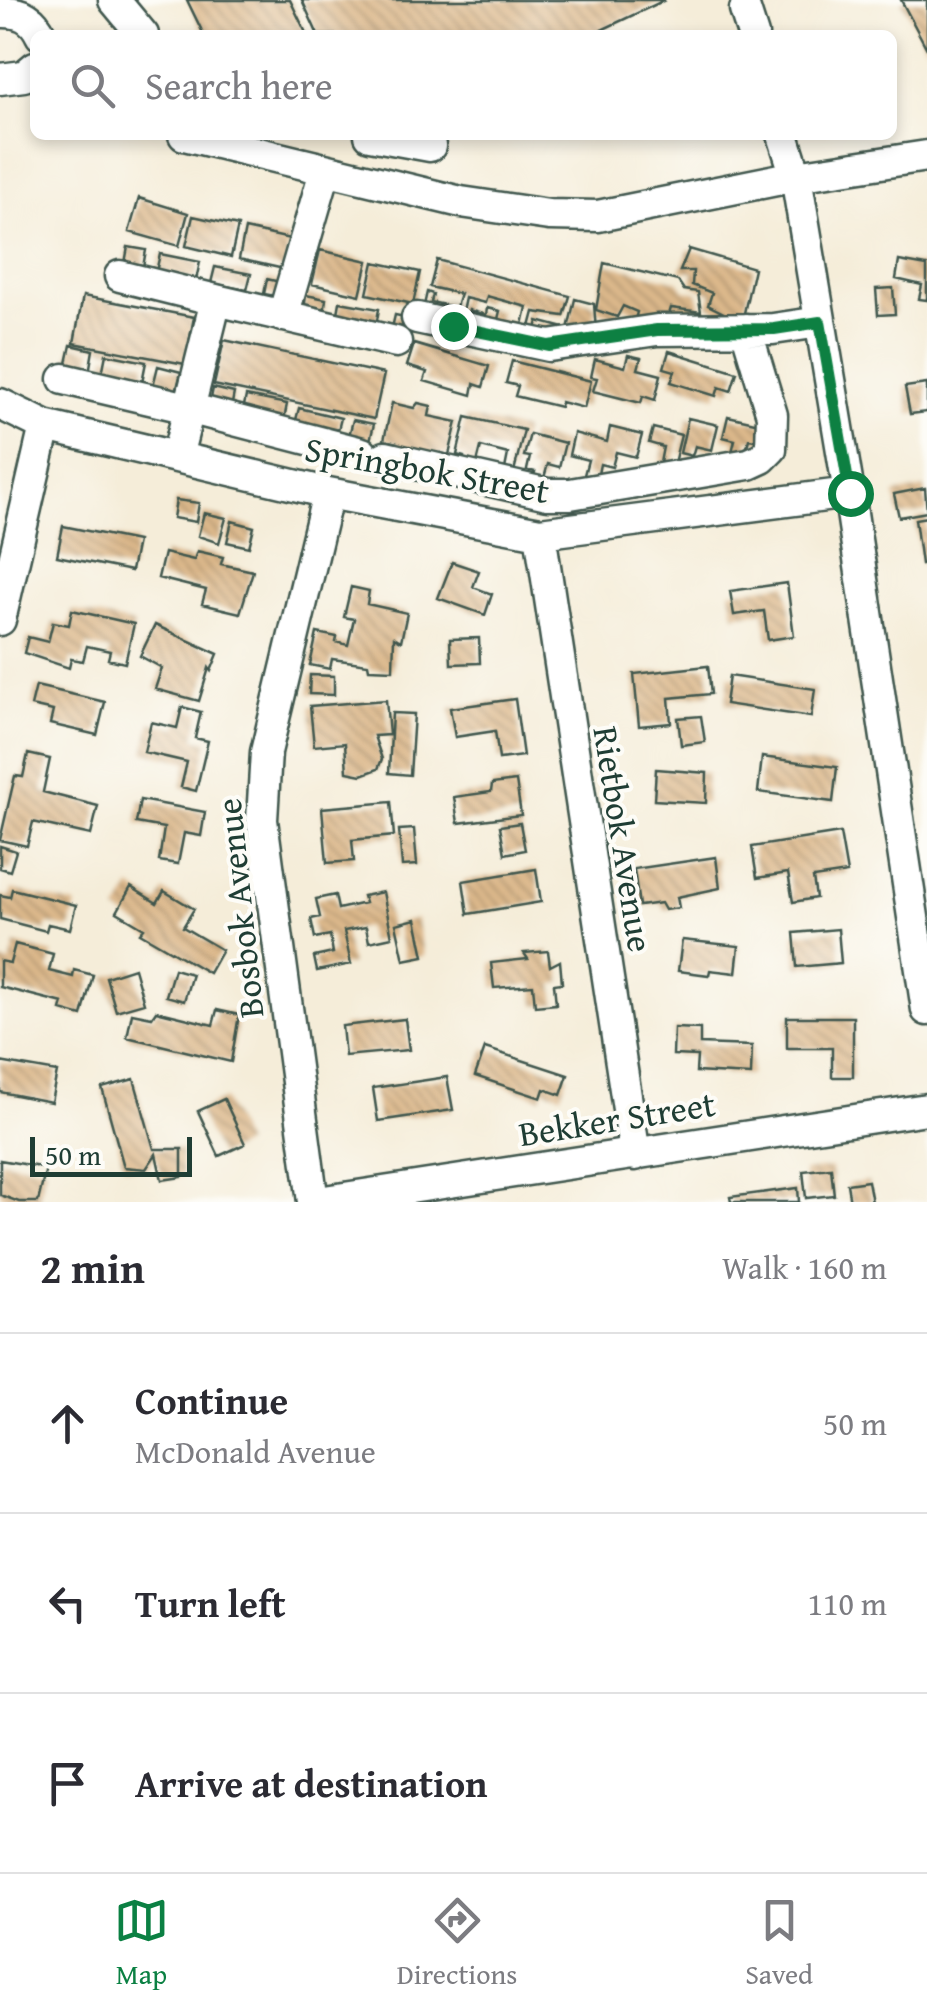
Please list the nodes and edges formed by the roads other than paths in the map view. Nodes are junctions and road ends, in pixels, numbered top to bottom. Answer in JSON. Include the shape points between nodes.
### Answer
{"nodes":[{"id":1,"x":114,"y":0,"type":"edge"},
{"id":2,"x":138,"y":30,"type":"edge"},
{"id":3,"x":204,"y":140,"type":"edge"},
{"id":4,"x":397,"y":140,"type":"edge"},
{"id":5,"x":785,"y":140,"type":"edge"},
{"id":6,"x":430,"y":146,"type":"dead end"},
{"id":7,"x":927,"y":156,"type":"edge"},
{"id":8,"x":325,"y":171,"type":"junction"},
{"id":9,"x":796,"y":176,"type":"junction"},
{"id":10,"x":120,"y":276,"type":"dead end"},
{"id":11,"x":216,"y":300,"type":"junction"},
{"id":12,"x":283,"y":316,"type":"junction"},
{"id":13,"x":417,"y":318,"type":"dead end"},
{"id":14,"x":820,"y":322,"type":"junction"},
{"id":15,"x":746,"y":328,"type":"junction"},
{"id":16,"x":396,"y":342,"type":"dead end"},
{"id":17,"x":64,"y":380,"type":"dead end"},
{"id":18,"x":0,"y":404,"type":"edge"},
{"id":19,"x":188,"y":408,"type":"junction"},
{"id":20,"x":45,"y":426,"type":"junction"},
{"id":21,"x":176,"y":457,"type":"junction"},
{"id":22,"x":328,"y":493,"type":"junction"},
{"id":23,"x":850,"y":493,"type":"junction"},
{"id":24,"x":540,"y":533,"type":"junction"},
{"id":25,"x":0,"y":620,"type":"edge"},
{"id":26,"x":927,"y":1010,"type":"edge"},
{"id":27,"x":927,"y":1109,"type":"edge"},
{"id":28,"x":635,"y":1155,"type":"junction"},
{"id":29,"x":316,"y":1202,"type":"edge"}],
"edges":[{"from":1,"to":2,"type":"street"},
{"from":3,"to":8,"type":"street"},
{"from":4,"to":6,"type":"street"},
{"from":5,"to":9,"type":"street"},
{"from":7,"to":9,"type":"street"},
{"from":8,"to":9,"type":"street","via":[[461,202],[575,218]]},
{"from":8,"to":12,"type":"street"},
{"from":9,"to":14,"type":"street"},
{"from":10,"to":11,"type":"street"},
{"from":11,"to":12,"type":"street"},
{"from":11,"to":19,"type":"street"},
{"from":12,"to":16,"type":"street"},
{"from":13,"to":15,"type":"street","via":[[549,346],[657,330]]},
{"from":14,"to":15,"type":"street"},
{"from":14,"to":23,"type":"street"},
{"from":15,"to":19,"type":"street","via":[[772,415],[771,449],[762,458],[570,494],[374,455]]},
{"from":17,"to":19,"type":"street"},
{"from":18,"to":20,"type":"street","name":"Springbok Street"},
{"from":19,"to":21,"type":"street"},
{"from":20,"to":21,"type":"street","name":"Springbok Street"},
{"from":20,"to":25,"type":"street"},
{"from":21,"to":22,"type":"street","name":"Springbok Street"},
{"from":22,"to":24,"type":"street","name":"Springbok Street"},
{"from":22,"to":29,"type":"street","name":"Bosbok Avenue","via":[[266,752],[262,820]]},
{"from":23,"to":24,"type":"street","name":"Springbok Street"},
{"from":23,"to":26,"type":"street"},
{"from":24,"to":28,"type":"street","name":"Rietbok Avenue"},
{"from":27,"to":28,"type":"street","name":"Bekker Street"},
{"from":28,"to":29,"type":"street","name":"Bekker Street"}]}
